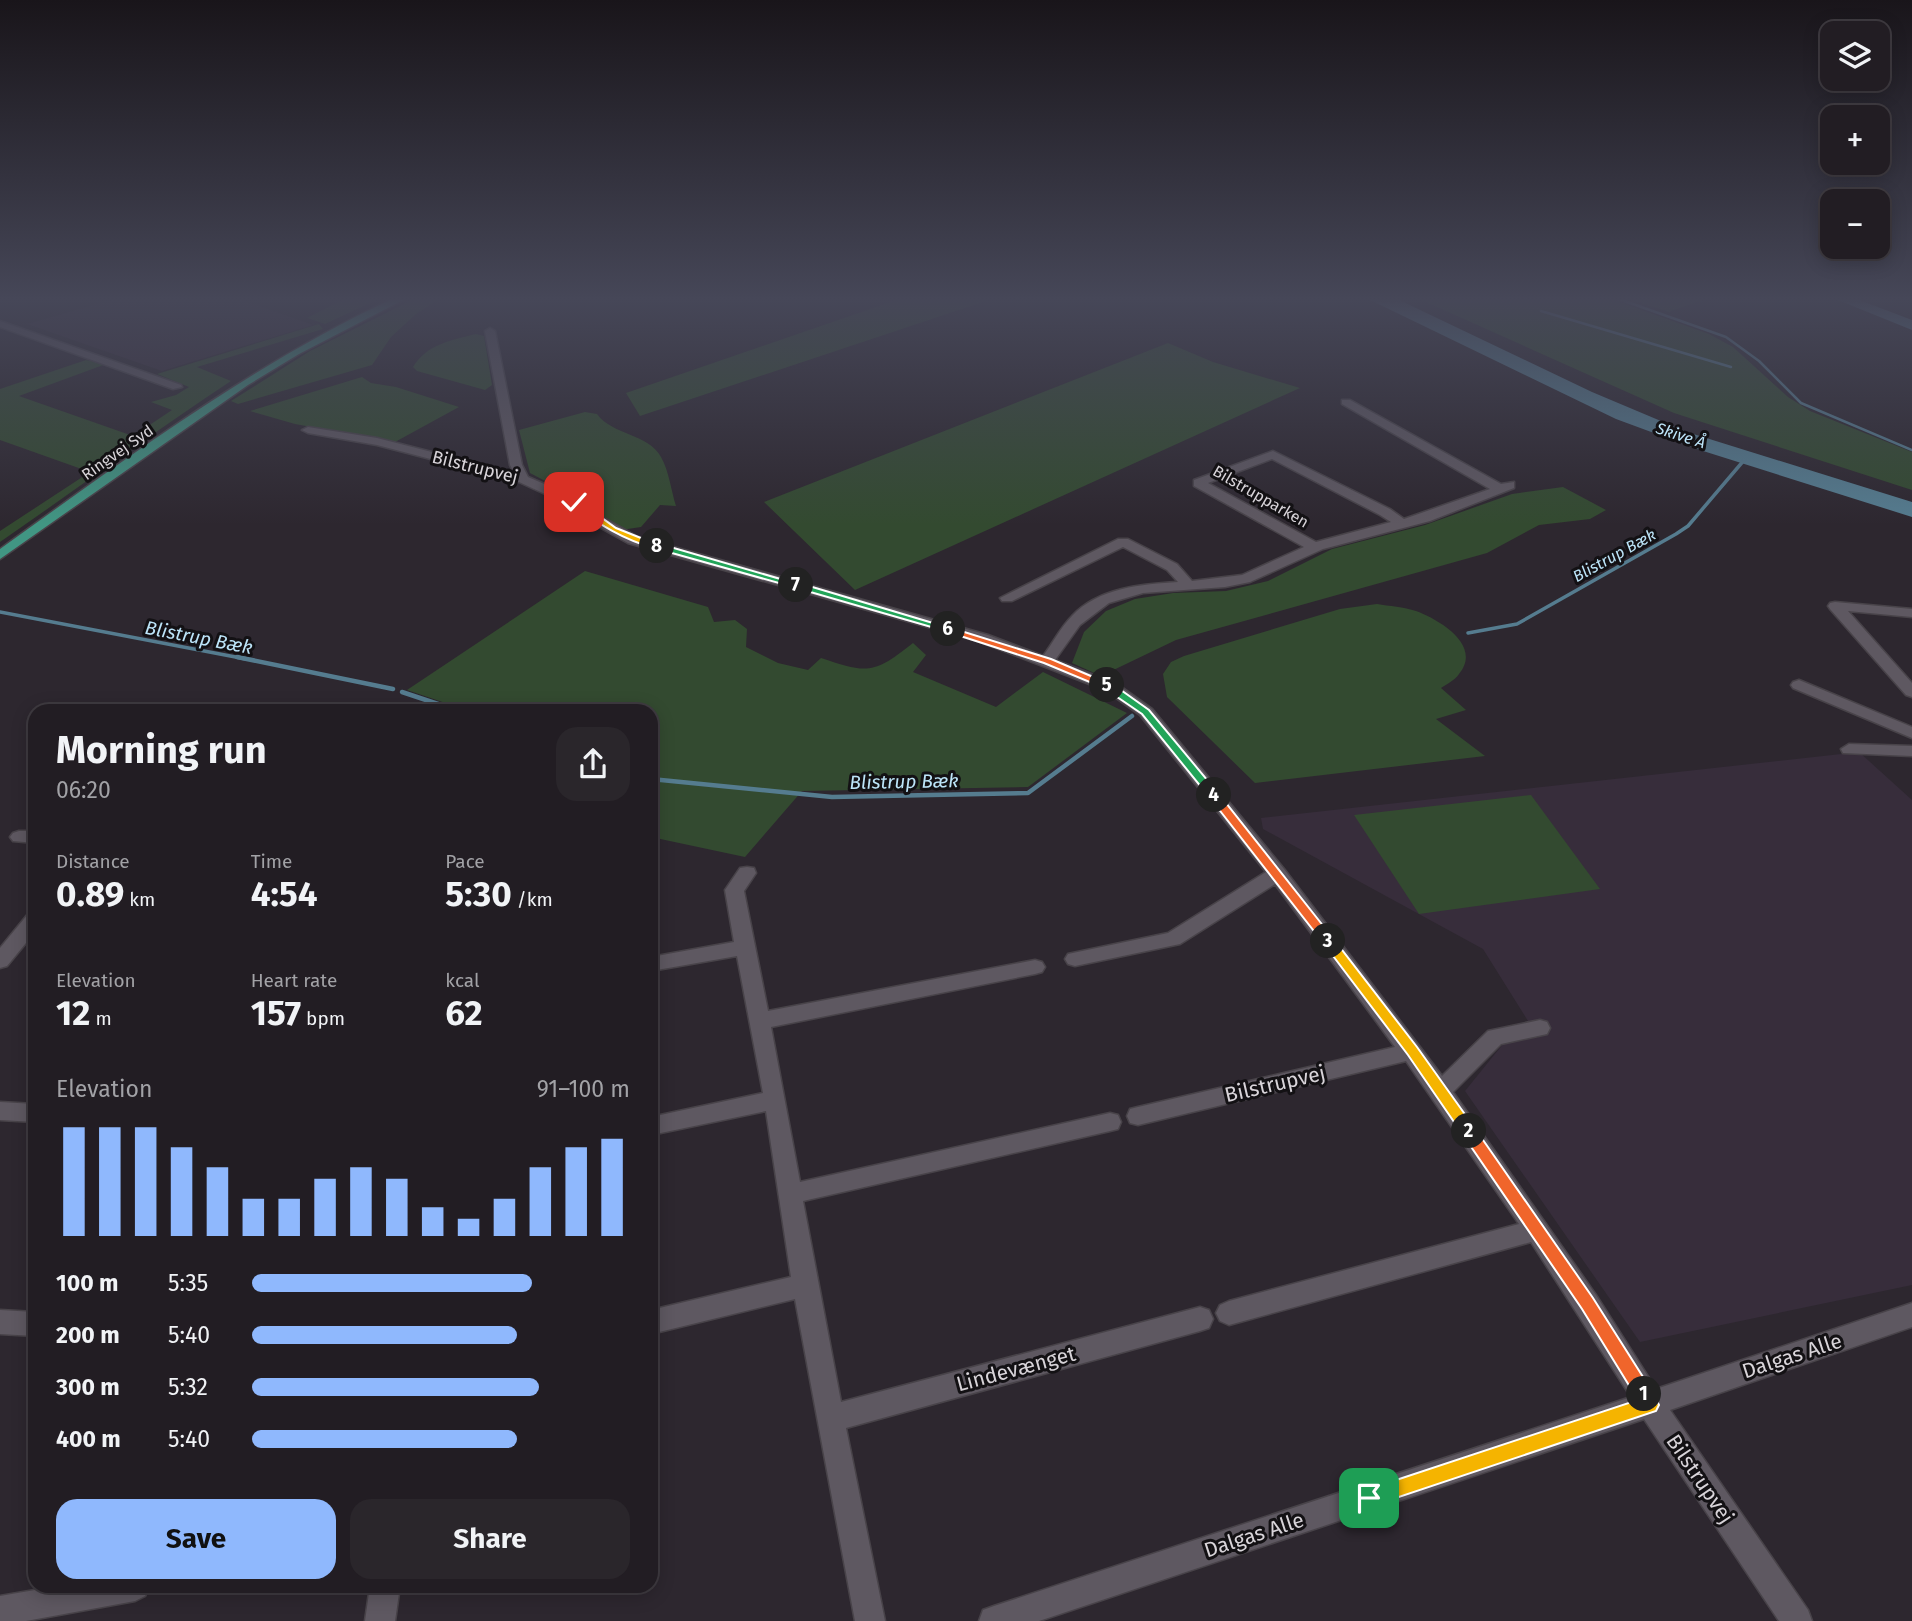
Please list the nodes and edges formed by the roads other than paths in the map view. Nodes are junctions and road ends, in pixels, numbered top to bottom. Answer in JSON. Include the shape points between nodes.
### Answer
{"nodes":[{"id":1,"x":139,"y":374,"type":"edge"},
{"id":2,"x":259,"y":374,"type":"edge"},
{"id":3,"x":498,"y":374,"type":"edge"},
{"id":4,"x":177,"y":387,"type":"dead end"},
{"id":5,"x":1346,"y":402,"type":"dead end"},
{"id":6,"x":308,"y":430,"type":"dead end"},
{"id":7,"x":523,"y":479,"type":"junction"},
{"id":8,"x":1401,"y":523,"type":"junction"},
{"id":9,"x":1314,"y":547,"type":"junction"},
{"id":10,"x":0,"y":555,"type":"edge"},
{"id":11,"x":1188,"y":585,"type":"junction"},
{"id":12,"x":1007,"y":598,"type":"dead end"},
{"id":13,"x":1912,"y":613,"type":"edge"},
{"id":14,"x":1047,"y":661,"type":"junction"},
{"id":15,"x":1799,"y":685,"type":"dead end"},
{"id":16,"x":1911,"y":690,"type":"edge"},
{"id":17,"x":1912,"y":733,"type":"edge"},
{"id":18,"x":1849,"y":748,"type":"dead end"},
{"id":19,"x":1912,"y":751,"type":"edge"},
{"id":20,"x":747,"y":873,"type":"dead end"},
{"id":21,"x":1278,"y":874,"type":"junction"},
{"id":22,"x":26,"y":942,"type":"edge"},
{"id":23,"x":745,"y":947,"type":"junction"},
{"id":24,"x":1075,"y":959,"type":"dead end"},
{"id":25,"x":0,"y":961,"type":"edge"},
{"id":26,"x":658,"y":963,"type":"edge"},
{"id":27,"x":1035,"y":967,"type":"dead end"},
{"id":28,"x":760,"y":1021,"type":"junction"},
{"id":29,"x":1540,"y":1028,"type":"dead end"},
{"id":30,"x":1413,"y":1051,"type":"junction"},
{"id":31,"x":1440,"y":1090,"type":"junction"},
{"id":32,"x":775,"y":1100,"type":"junction"},
{"id":33,"x":0,"y":1111,"type":"edge"},
{"id":34,"x":28,"y":1113,"type":"edge"},
{"id":35,"x":1138,"y":1116,"type":"dead end"},
{"id":36,"x":1110,"y":1122,"type":"dead end"},
{"id":37,"x":658,"y":1125,"type":"edge"},
{"id":38,"x":790,"y":1194,"type":"junction"},
{"id":39,"x":1536,"y":1230,"type":"junction"},
{"id":40,"x":805,"y":1285,"type":"junction"},
{"id":41,"x":1229,"y":1314,"type":"dead end"},
{"id":42,"x":1912,"y":1315,"type":"edge"},
{"id":43,"x":1200,"y":1319,"type":"dead end"},
{"id":44,"x":658,"y":1320,"type":"edge"},
{"id":45,"x":0,"y":1322,"type":"edge"},
{"id":46,"x":28,"y":1324,"type":"edge"},
{"id":47,"x":1650,"y":1405,"type":"junction"},
{"id":48,"x":832,"y":1418,"type":"junction"},
{"id":49,"x":97,"y":1593,"type":"edge"},
{"id":50,"x":384,"y":1593,"type":"edge"},
{"id":51,"x":0,"y":1611,"type":"edge"},
{"id":52,"x":380,"y":1621,"type":"edge"},
{"id":53,"x":870,"y":1621,"type":"edge"},
{"id":54,"x":995,"y":1621,"type":"edge"},
{"id":55,"x":1797,"y":1621,"type":"edge"}],
"edges":[{"from":1,"to":4,"type":"street"},
{"from":2,"to":10,"type":"main road","name":"Ringvej Syd"},
{"from":3,"to":7,"type":"street","via":[[516,465]]},
{"from":5,"to":8,"type":"street","name":"Bilstrupparken","via":[[1505,487]]},
{"from":6,"to":7,"type":"street","name":"Bilstrupvej","via":[[377,442]]},
{"from":7,"to":14,"type":"street","name":"Bilstrupvej","via":[[574,502],[633,540],[983,638]]},
{"from":8,"to":9,"type":"street","name":"Bilstrupparken"},
{"from":8,"to":9,"type":"street","name":"Bilstrupparken","via":[[1273,456],[1198,483]]},
{"from":9,"to":11,"type":"street","name":"Bilstrupparken","via":[[1261,574]]},
{"from":11,"to":12,"type":"street","via":[[1172,567],[1123,542]]},
{"from":11,"to":14,"type":"street","name":"Bilstrupparken","via":[[1153,587],[1105,600],[1073,624]]},
{"from":13,"to":16,"type":"street","via":[[1835,606]]},
{"from":14,"to":21,"type":"street","name":"Bilstrupvej","via":[[1111,687],[1146,712]]},
{"from":15,"to":17,"type":"street"},
{"from":18,"to":19,"type":"street"},
{"from":20,"to":23,"type":"street","via":[[734,890]]},
{"from":21,"to":24,"type":"street","via":[[1173,939]]},
{"from":21,"to":30,"type":"street","name":"Bilstrupvej"},
{"from":22,"to":25,"type":"street"},
{"from":23,"to":26,"type":"street"},
{"from":23,"to":28,"type":"street"},
{"from":27,"to":28,"type":"street"},
{"from":28,"to":32,"type":"street"},
{"from":29,"to":31,"type":"street","via":[[1495,1037]]},
{"from":30,"to":31,"type":"street","name":"Bilstrupvej"},
{"from":30,"to":35,"type":"street","name":"Bilstrupvej"},
{"from":31,"to":39,"type":"street","name":"Bilstrupvej"},
{"from":32,"to":37,"type":"street"},
{"from":32,"to":38,"type":"street"},
{"from":33,"to":34,"type":"street"},
{"from":36,"to":38,"type":"street"},
{"from":38,"to":40,"type":"street"},
{"from":39,"to":41,"type":"street"},
{"from":39,"to":47,"type":"street","name":"Bilstrupvej"},
{"from":40,"to":44,"type":"street"},
{"from":40,"to":48,"type":"street"},
{"from":42,"to":47,"type":"street","name":"Dalgas Alle"},
{"from":43,"to":48,"type":"street","name":"Lindevænget"},
{"from":45,"to":46,"type":"street"},
{"from":47,"to":54,"type":"street","name":"Dalgas Alle"},
{"from":47,"to":55,"type":"street","name":"Bilstrupvej"},
{"from":48,"to":53,"type":"street"},
{"from":49,"to":51,"type":"street"},
{"from":50,"to":52,"type":"street"}]}
